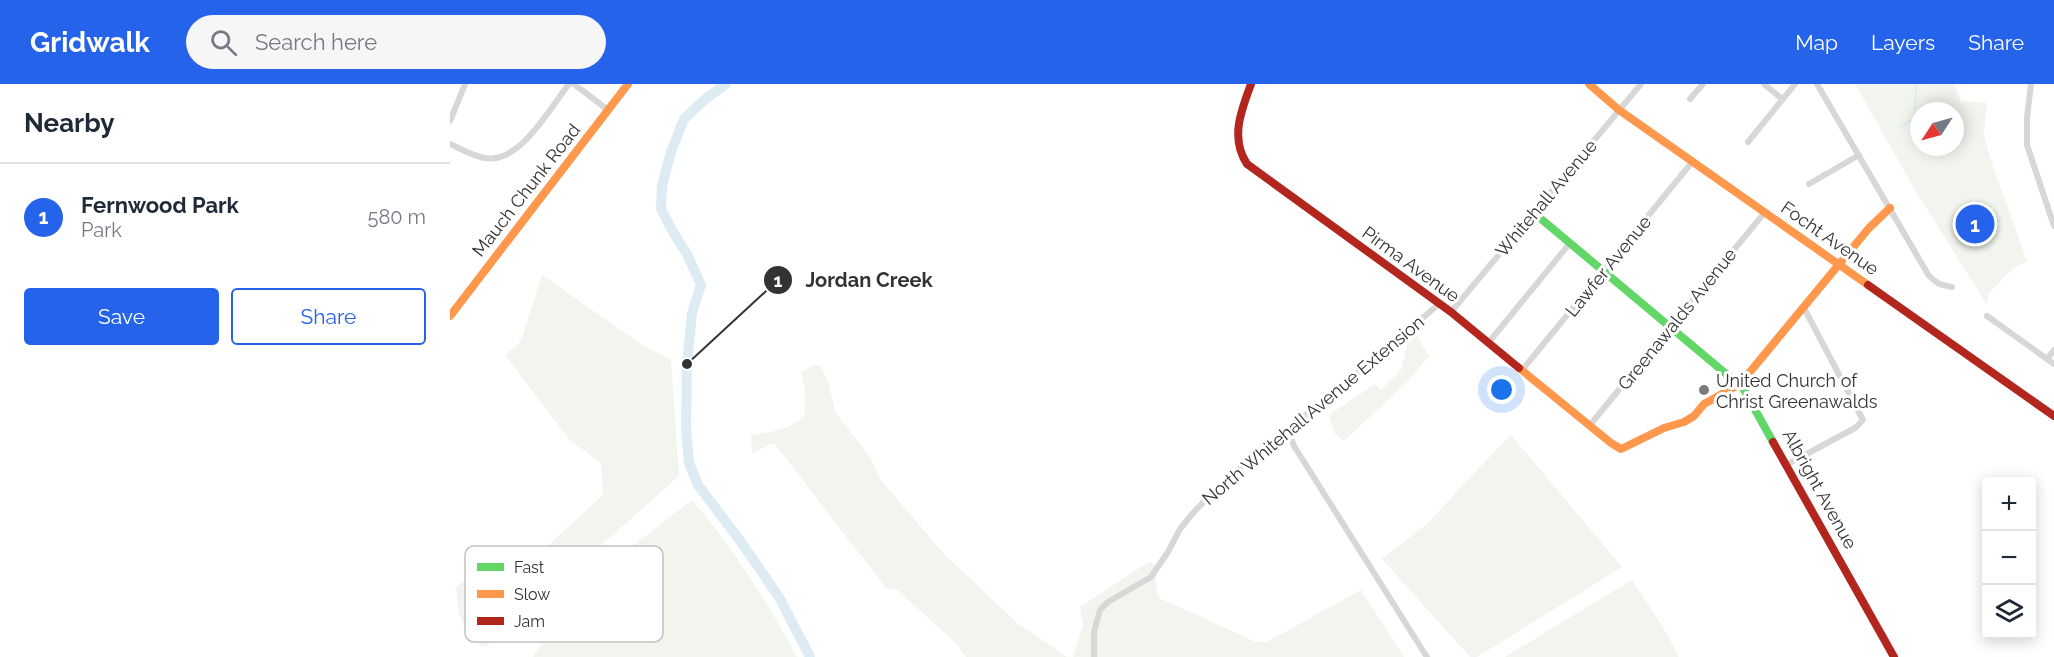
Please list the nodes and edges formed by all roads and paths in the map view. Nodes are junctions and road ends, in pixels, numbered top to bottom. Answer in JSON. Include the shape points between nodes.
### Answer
{"nodes":[{"id":1,"x":465,"y":84,"type":"edge"},
{"id":2,"x":569,"y":84,"type":"edge"},
{"id":3,"x":574,"y":84,"type":"edge"},
{"id":4,"x":628,"y":84,"type":"edge"},
{"id":5,"x":1251,"y":84,"type":"edge"},
{"id":6,"x":1589,"y":84,"type":"edge"},
{"id":7,"x":1641,"y":84,"type":"edge"},
{"id":8,"x":1703,"y":84,"type":"edge"},
{"id":9,"x":1764,"y":84,"type":"edge"},
{"id":10,"x":1795,"y":84,"type":"edge"},
{"id":11,"x":1817,"y":84,"type":"edge"},
{"id":12,"x":2031,"y":84,"type":"edge"},
{"id":13,"x":1690,"y":99,"type":"dead end"},
{"id":14,"x":1782,"y":99,"type":"junction"},
{"id":15,"x":608,"y":110,"type":"junction"},
{"id":16,"x":1619,"y":110,"type":"junction"},
{"id":17,"x":450,"y":121,"type":"edge"},
{"id":18,"x":1748,"y":142,"type":"dead end"},
{"id":19,"x":450,"y":144,"type":"edge"},
{"id":20,"x":1859,"y":155,"type":"junction"},
{"id":21,"x":1693,"y":162,"type":"junction"},
{"id":22,"x":1809,"y":184,"type":"dead end"},
{"id":23,"x":1890,"y":208,"type":"junction"},
{"id":24,"x":1765,"y":212,"type":"junction"},
{"id":25,"x":1534,"y":213,"type":"junction"},
{"id":26,"x":2054,"y":226,"type":"edge"},
{"id":27,"x":1570,"y":243,"type":"junction"},
{"id":28,"x":1839,"y":265,"type":"junction"},
{"id":29,"x":1604,"y":271,"type":"junction"},
{"id":30,"x":1952,"y":287,"type":"dead end"},
{"id":31,"x":1439,"y":304,"type":"junction"},
{"id":32,"x":1804,"y":308,"type":"junction"},
{"id":33,"x":1451,"y":312,"type":"junction"},
{"id":34,"x":450,"y":316,"type":"edge"},
{"id":35,"x":1987,"y":316,"type":"dead end"},
{"id":36,"x":1671,"y":327,"type":"junction"},
{"id":37,"x":1489,"y":342,"type":"junction"},
{"id":38,"x":2054,"y":350,"type":"edge"},
{"id":39,"x":2047,"y":359,"type":"junction"},
{"id":40,"x":2054,"y":364,"type":"edge"},
{"id":41,"x":1523,"y":369,"type":"junction"},
{"id":42,"x":1740,"y":384,"type":"junction"},
{"id":43,"x":2054,"y":416,"type":"edge"},
{"id":44,"x":1590,"y":425,"type":"junction"},
{"id":45,"x":1288,"y":429,"type":"junction"},
{"id":46,"x":1788,"y":464,"type":"junction"},
{"id":47,"x":1094,"y":657,"type":"edge"},
{"id":48,"x":1427,"y":657,"type":"edge"},
{"id":49,"x":1894,"y":657,"type":"edge"}],
"edges":[{"from":1,"to":17,"type":"street"},
{"from":2,"to":19,"type":"street","via":[[512,153],[483,158]]},
{"from":3,"to":15,"type":"street"},
{"from":4,"to":15,"type":"street","name":"Mauch Chunk Road"},
{"from":5,"to":31,"type":"street","name":"Pirma Avenue","via":[[1237,139],[1247,164]]},
{"from":6,"to":16,"type":"street","name":"Focht Avenue"},
{"from":7,"to":16,"type":"street","name":"Whitehall Avenue"},
{"from":8,"to":13,"type":"street"},
{"from":9,"to":14,"type":"street"},
{"from":10,"to":14,"type":"street"},
{"from":11,"to":20,"type":"street"},
{"from":12,"to":26,"type":"street","via":[[2027,145]]},
{"from":14,"to":18,"type":"street"},
{"from":15,"to":34,"type":"street","name":"Mauch Chunk Road"},
{"from":16,"to":21,"type":"street","name":"Focht Avenue"},
{"from":16,"to":25,"type":"street","name":"Whitehall Avenue"},
{"from":20,"to":22,"type":"street"},
{"from":20,"to":23,"type":"street"},
{"from":21,"to":24,"type":"street","name":"Focht Avenue"},
{"from":21,"to":29,"type":"street","name":"Lawfer Avenue"},
{"from":23,"to":28,"type":"street"},
{"from":23,"to":30,"type":"street","via":[[1929,276]]},
{"from":24,"to":28,"type":"street","name":"Focht Avenue"},
{"from":24,"to":36,"type":"street","name":"Greenawalds Avenue"},
{"from":25,"to":27,"type":"street","name":"Albright Avenue"},
{"from":25,"to":33,"type":"street","name":"Whitehall Avenue"},
{"from":27,"to":29,"type":"street","name":"Albright Avenue"},
{"from":27,"to":37,"type":"street"},
{"from":28,"to":32,"type":"street"},
{"from":28,"to":43,"type":"street","name":"Focht Avenue"},
{"from":29,"to":36,"type":"street","name":"Albright Avenue"},
{"from":29,"to":41,"type":"street","name":"Lawfer Avenue"},
{"from":31,"to":33,"type":"street","name":"Pirma Avenue"},
{"from":31,"to":45,"type":"street","name":"North Whitehall Avenue Extension"},
{"from":32,"to":42,"type":"street"},
{"from":32,"to":46,"type":"street","via":[[1862,415],[1862,422]]},
{"from":33,"to":37,"type":"street","name":"Pirma Avenue"},
{"from":35,"to":39,"type":"street"},
{"from":36,"to":42,"type":"street","name":"Albright Avenue"},
{"from":36,"to":44,"type":"street","name":"Greenawalds Avenue"},
{"from":37,"to":41,"type":"street","name":"Pirma Avenue"},
{"from":38,"to":39,"type":"street"},
{"from":39,"to":40,"type":"street"},
{"from":41,"to":44,"type":"street","name":"Pirma Avenue"},
{"from":42,"to":44,"type":"street","name":"Pirma Avenue","via":[[1704,404],[1684,422],[1631,446],[1618,448]]},
{"from":42,"to":46,"type":"street","name":"Albright Avenue"},
{"from":45,"to":47,"type":"street","name":"North Whitehall Avenue Extension","via":[[1226,479],[1192,513],[1151,577],[1100,610],[1094,632]]},
{"from":45,"to":48,"type":"street","via":[[1294,446]]},
{"from":46,"to":49,"type":"street","name":"Albright Avenue"}]}
